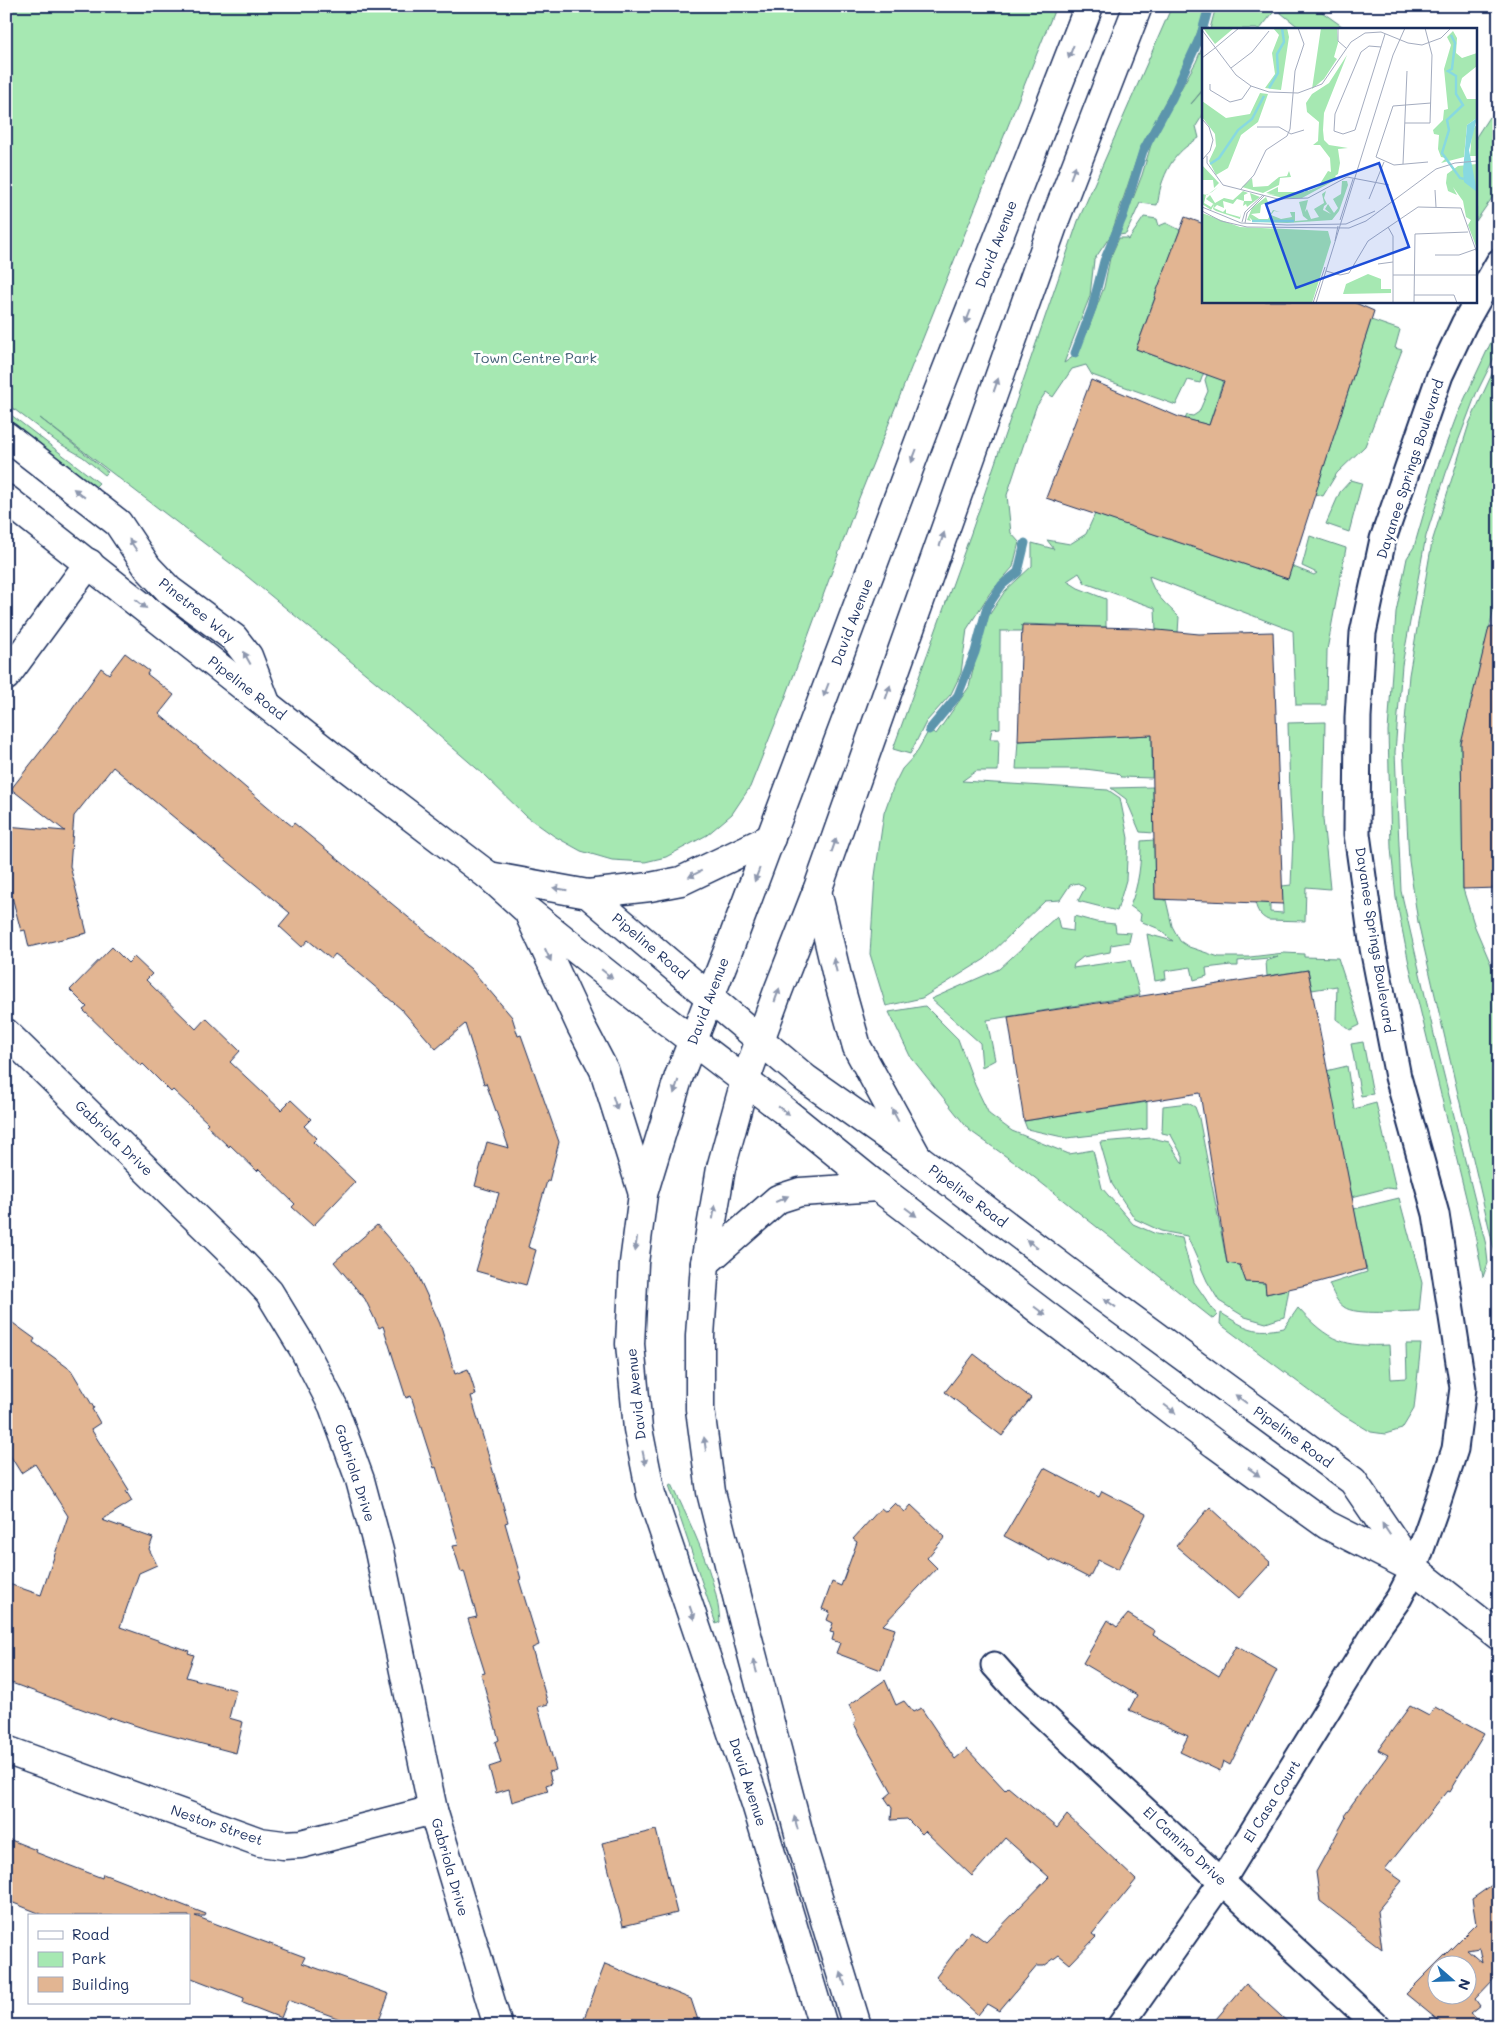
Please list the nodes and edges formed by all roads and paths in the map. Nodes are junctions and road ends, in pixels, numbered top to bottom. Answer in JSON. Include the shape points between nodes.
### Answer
{"nodes":[{"id":1,"x":1089,"y":6,"type":"edge"},
{"id":2,"x":1138,"y":6,"type":"edge"},
{"id":3,"x":1499,"y":262,"type":"edge"},
{"id":4,"x":1478,"y":299,"type":"edge"},
{"id":5,"x":1476,"y":302,"type":"edge"},
{"id":6,"x":6,"y":436,"type":"edge"},
{"id":7,"x":6,"y":498,"type":"edge"},
{"id":8,"x":89,"y":563,"type":"junction"},
{"id":9,"x":6,"y":676,"type":"edge"},
{"id":10,"x":266,"y":703,"type":"junction"},
{"id":11,"x":771,"y":838,"type":"junction"},
{"id":12,"x":489,"y":876,"type":"junction"},
{"id":13,"x":818,"y":891,"type":"junction"},
{"id":14,"x":588,"y":894,"type":"junction"},
{"id":15,"x":528,"y":911,"type":"junction"},
{"id":16,"x":710,"y":998,"type":"junction"},
{"id":17,"x":6,"y":1033,"type":"edge"},
{"id":18,"x":692,"y":1041,"type":"junction"},
{"id":19,"x":760,"y":1041,"type":"junction"},
{"id":20,"x":745,"y":1081,"type":"junction"},
{"id":21,"x":918,"y":1158,"type":"junction"},
{"id":22,"x":878,"y":1187,"type":"junction"},
{"id":23,"x":643,"y":1194,"type":"junction"},
{"id":24,"x":705,"y":1263,"type":"junction"},
{"id":25,"x":1414,"y":1570,"type":"junction"},
{"id":26,"x":1499,"y":1636,"type":"edge"},
{"id":27,"x":994,"y":1665,"type":"dead end"},
{"id":28,"x":6,"y":1750,"type":"edge"},
{"id":29,"x":433,"y":1810,"type":"junction"},
{"id":30,"x":1222,"y":1881,"type":"junction"},
{"id":31,"x":498,"y":2026,"type":"edge"},
{"id":32,"x":823,"y":2026,"type":"edge"},
{"id":33,"x":857,"y":2026,"type":"edge"},
{"id":34,"x":1120,"y":2026,"type":"edge"},
{"id":35,"x":1377,"y":2026,"type":"edge"}],
"edges":[{"from":1,"to":11,"type":"main road","name":"David Avenue","one_way":true,"via":[[931,410]]},
{"from":13,"to":2,"type":"main road","one_way":true,"via":[[1052,226]]},
{"from":3,"to":4,"type":"street","name":"Dayanee Springs Boulevard"},
{"from":5,"to":25,"type":"street","name":"Dayanee Springs Boulevard","via":[[1440,375],[1383,539],[1363,633],[1358,716],[1359,843],[1373,948],[1398,1077],[1436,1214],[1463,1388],[1455,1449]]},
{"from":10,"to":6,"type":"main road","name":"Pinetree Way","one_way":true,"via":[[248,656],[234,638],[169,590],[148,568],[118,522]]},
{"from":7,"to":8,"type":"main road","name":"Pipeline Road"},
{"from":8,"to":9,"type":"main road"},
{"from":8,"to":10,"type":"main road","name":"Pipeline Road","one_way":true},
{"from":10,"to":12,"type":"main road","name":"Pipeline Road"},
{"from":11,"to":14,"type":"main road","one_way":true,"via":[[681,881],[650,888]]},
{"from":11,"to":16,"type":"main road","name":"David Avenue","one_way":true},
{"from":14,"to":12,"type":"main road","name":"Pipeline Road","one_way":true},
{"from":12,"to":15,"type":"main road","name":"Pipeline Road"},
{"from":19,"to":13,"type":"main road","one_way":true},
{"from":21,"to":13,"type":"main road","one_way":true,"via":[[858,1047],[837,976]]},
{"from":14,"to":16,"type":"main road","name":"Pipeline Road"},
{"from":15,"to":18,"type":"main road","name":"Pipeline Road","one_way":true},
{"from":15,"to":23,"type":"main road","one_way":true,"via":[[604,1070]]},
{"from":16,"to":18,"type":"main road","name":"David Avenue"},
{"from":16,"to":19,"type":"main road","name":"Pipeline Road"},
{"from":17,"to":29,"type":"main road","name":"Gabriola Drive","via":[[243,1264],[269,1292],[303,1348],[333,1406],[360,1480],[379,1551]]},
{"from":18,"to":20,"type":"main road","name":"Pipeline Road"},
{"from":18,"to":23,"type":"main road","name":"David Avenue","one_way":true},
{"from":19,"to":20,"type":"main road"},
{"from":19,"to":21,"type":"main road","name":"Pipeline Road","via":[[806,1079]]},
{"from":20,"to":22,"type":"main road","name":"Pipeline Road","one_way":true},
{"from":24,"to":20,"type":"main road","one_way":true,"via":[[721,1168]]},
{"from":25,"to":21,"type":"main road","name":"Pipeline Road","one_way":true,"via":[[1353,1480]]},
{"from":24,"to":22,"type":"main road","one_way":true,"via":[[778,1199],[800,1192]]},
{"from":22,"to":25,"type":"main road","name":"Pipeline Road","one_way":true,"via":[[1326,1525]]},
{"from":23,"to":32,"type":"main road","name":"David Avenue","one_way":true,"via":[[634,1263],[630,1344],[638,1429],[651,1494],[756,1804]]},
{"from":33,"to":24,"type":"main road","one_way":true,"via":[[802,1845],[712,1492],[700,1409]]},
{"from":25,"to":26,"type":"main road","name":"Pipeline Road"},
{"from":25,"to":30,"type":"street","name":"El Casa Court"},
{"from":27,"to":30,"type":"street","name":"El Camino Drive","via":[[1020,1694]]},
{"from":28,"to":29,"type":"main road","name":"Nestor Street","via":[[260,1842],[301,1844]]},
{"from":29,"to":31,"type":"main road","name":"Gabriola Drive"},
{"from":30,"to":34,"type":"street","name":"El Casa Court"},
{"from":30,"to":35,"type":"street","name":"El Camino Drive"}]}
